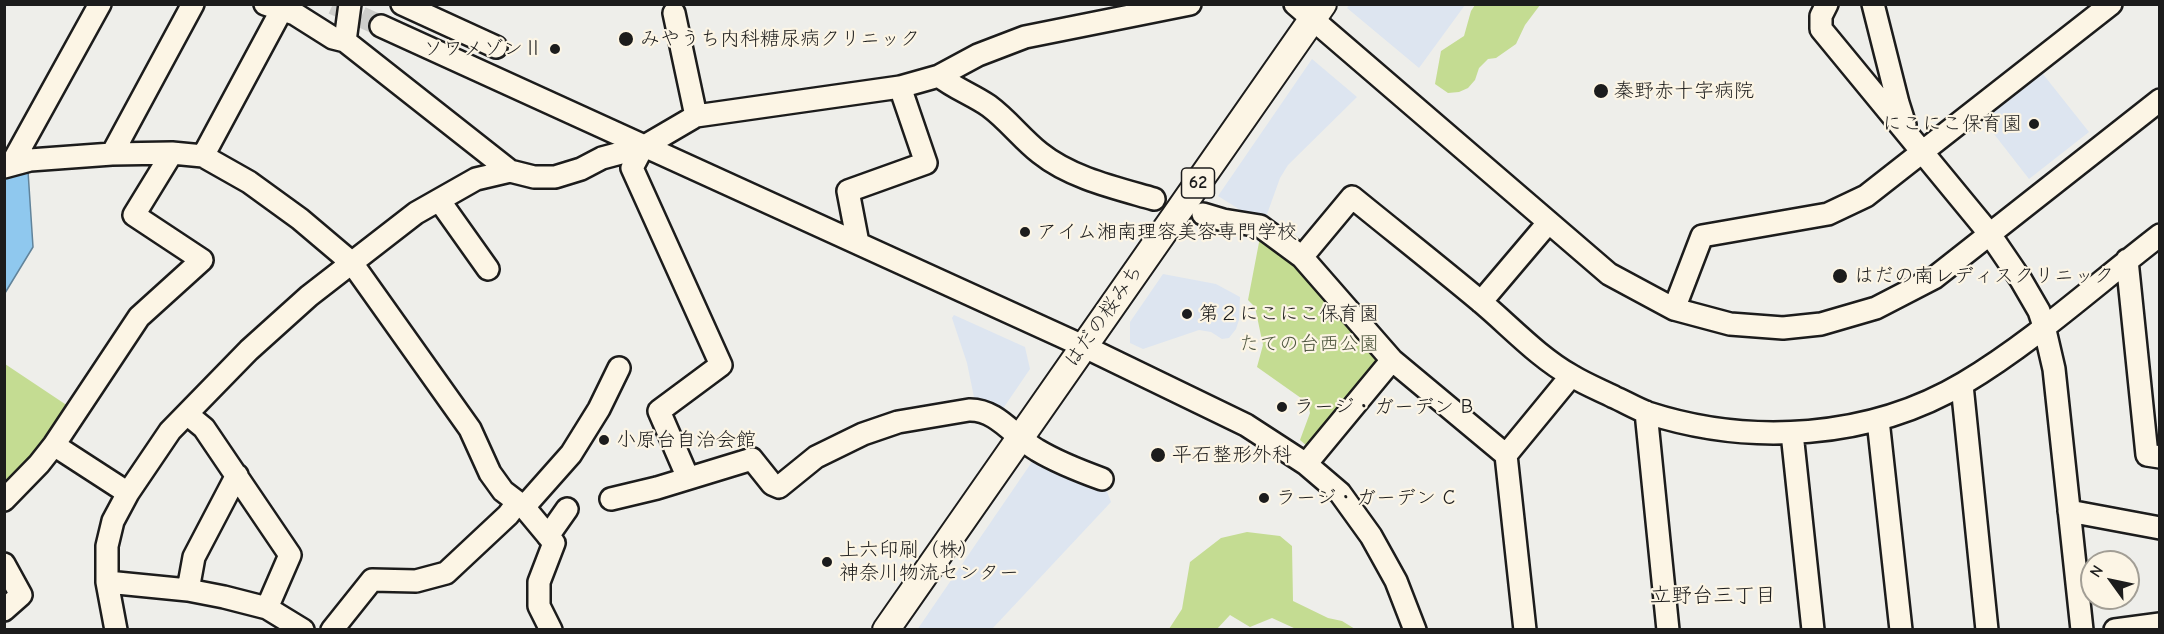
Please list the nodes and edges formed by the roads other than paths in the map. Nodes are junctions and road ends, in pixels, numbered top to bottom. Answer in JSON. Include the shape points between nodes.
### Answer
{"nodes":[{"id":1,"x":100,"y":4,"type":"edge"},
{"id":2,"x":193,"y":4,"type":"edge"},
{"id":3,"x":350,"y":4,"type":"edge"},
{"id":4,"x":402,"y":4,"type":"edge"},
{"id":5,"x":1190,"y":4,"type":"edge"},
{"id":6,"x":1826,"y":4,"type":"edge"},
{"id":7,"x":1873,"y":4,"type":"edge"},
{"id":8,"x":2107,"y":6,"type":"edge"},
{"id":9,"x":273,"y":8,"type":"edge"},
{"id":10,"x":1310,"y":10,"type":"edge"},
{"id":11,"x":1802,"y":19,"type":"dead end"},
{"id":12,"x":682,"y":24,"type":"dead end"},
{"id":13,"x":381,"y":26,"type":"tunnel mouth"},
{"id":14,"x":345,"y":40,"type":"junction"},
{"id":15,"x":496,"y":47,"type":"dead end"},
{"id":16,"x":939,"y":76,"type":"junction"},
{"id":17,"x":900,"y":87,"type":"junction"},
{"id":18,"x":2160,"y":100,"type":"edge"},
{"id":19,"x":696,"y":116,"type":"junction"},
{"id":20,"x":1908,"y":134,"type":"junction"},
{"id":21,"x":643,"y":147,"type":"junction"},
{"id":22,"x":1922,"y":151,"type":"junction"},
{"id":23,"x":172,"y":153,"type":"junction"},
{"id":24,"x":112,"y":154,"type":"junction"},
{"id":25,"x":203,"y":156,"type":"junction"},
{"id":26,"x":8,"y":166,"type":"edge"},
{"id":27,"x":510,"y":171,"type":"junction"},
{"id":28,"x":1154,"y":199,"type":"dead end"},
{"id":29,"x":439,"y":200,"type":"junction"},
{"id":30,"x":1203,"y":214,"type":"dead end"},
{"id":31,"x":1548,"y":223,"type":"junction"},
{"id":32,"x":1989,"y":233,"type":"junction"},
{"id":33,"x":2160,"y":235,"type":"edge"},
{"id":34,"x":858,"y":243,"type":"junction"},
{"id":35,"x":1302,"y":257,"type":"junction"},
{"id":36,"x":2127,"y":260,"type":"junction"},
{"id":37,"x":352,"y":263,"type":"junction"},
{"id":38,"x":488,"y":269,"type":"dead end"},
{"id":39,"x":1481,"y":302,"type":"junction"},
{"id":40,"x":1674,"y":309,"type":"junction"},
{"id":41,"x":2044,"y":326,"type":"junction"},
{"id":42,"x":1083,"y":346,"type":"junction"},
{"id":43,"x":1392,"y":360,"type":"junction"},
{"id":44,"x":619,"y":369,"type":"dead end"},
{"id":45,"x":1571,"y":376,"type":"junction"},
{"id":46,"x":1962,"y":385,"type":"junction"},
{"id":47,"x":1646,"y":412,"type":"junction"},
{"id":48,"x":187,"y":414,"type":"junction"},
{"id":49,"x":1878,"y":420,"type":"junction"},
{"id":50,"x":1792,"y":433,"type":"junction"},
{"id":51,"x":1020,"y":437,"type":"junction"},
{"id":52,"x":54,"y":445,"type":"junction"},
{"id":53,"x":1506,"y":455,"type":"junction"},
{"id":54,"x":2160,"y":457,"type":"edge"},
{"id":55,"x":1306,"y":464,"type":"junction"},
{"id":56,"x":237,"y":475,"type":"junction"},
{"id":57,"x":687,"y":478,"type":"junction"},
{"id":58,"x":1102,"y":479,"type":"dead end"},
{"id":59,"x":128,"y":493,"type":"junction"},
{"id":60,"x":611,"y":499,"type":"dead end"},
{"id":61,"x":4,"y":500,"type":"edge"},
{"id":62,"x":521,"y":505,"type":"junction"},
{"id":63,"x":567,"y":508,"type":"dead end"},
{"id":64,"x":2069,"y":511,"type":"junction"},
{"id":65,"x":2160,"y":528,"type":"edge"},
{"id":66,"x":548,"y":536,"type":"junction"},
{"id":67,"x":4,"y":564,"type":"edge"},
{"id":68,"x":108,"y":582,"type":"junction"},
{"id":69,"x":188,"y":590,"type":"junction"},
{"id":70,"x":267,"y":608,"type":"junction"},
{"id":71,"x":4,"y":610,"type":"edge"},
{"id":72,"x":2160,"y":624,"type":"edge"},
{"id":73,"x":116,"y":630,"type":"edge"},
{"id":74,"x":303,"y":630,"type":"edge"},
{"id":75,"x":332,"y":630,"type":"edge"},
{"id":76,"x":550,"y":630,"type":"edge"},
{"id":77,"x":886,"y":630,"type":"edge"},
{"id":78,"x":1415,"y":630,"type":"edge"},
{"id":79,"x":1525,"y":630,"type":"edge"},
{"id":80,"x":1668,"y":630,"type":"edge"},
{"id":81,"x":1813,"y":630,"type":"edge"},
{"id":82,"x":1901,"y":630,"type":"edge"},
{"id":83,"x":1987,"y":630,"type":"edge"},
{"id":84,"x":2082,"y":630,"type":"edge"},
{"id":85,"x":2115,"y":630,"type":"edge"}],
"edges":[{"from":1,"to":26,"type":"street"},
{"from":2,"to":24,"type":"street"},
{"from":3,"to":14,"type":"street"},
{"from":4,"to":15,"type":"street"},
{"from":5,"to":16,"type":"street","via":[[1025,37],[978,55]]},
{"from":6,"to":11,"type":"street"},
{"from":6,"to":20,"type":"street","via":[[1821,29]]},
{"from":7,"to":20,"type":"street"},
{"from":8,"to":22,"type":"street"},
{"from":9,"to":14,"type":"street","via":[[295,14],[333,38]]},
{"from":9,"to":25,"type":"street"},
{"from":10,"to":31,"type":"street"},
{"from":10,"to":42,"type":"main road","name":"はだの桜みち","number":"62"},
{"from":12,"to":19,"type":"street"},
{"from":13,"to":21,"type":"street"},
{"from":14,"to":27,"type":"street"},
{"from":16,"to":17,"type":"street"},
{"from":16,"to":28,"type":"street","via":[[990,107],[1050,160],[1105,184]]},
{"from":17,"to":19,"type":"street"},
{"from":17,"to":34,"type":"street","via":[[926,163],[848,191]]},
{"from":18,"to":32,"type":"street"},
{"from":19,"to":21,"type":"street"},
{"from":20,"to":22,"type":"street"},
{"from":21,"to":27,"type":"street","via":[[555,177]]},
{"from":21,"to":34,"type":"street"},
{"from":21,"to":57,"type":"street","via":[[632,168],[721,365],[659,411]]},
{"from":22,"to":32,"type":"street"},
{"from":22,"to":40,"type":"street","via":[[1866,196],[1828,214],[1702,236]]},
{"from":23,"to":24,"type":"street"},
{"from":23,"to":25,"type":"street"},
{"from":23,"to":52,"type":"street","via":[[134,215],[201,260],[139,317]]},
{"from":24,"to":26,"type":"street","via":[[30,160]]},
{"from":25,"to":37,"type":"street","via":[[249,182]]},
{"from":27,"to":29,"type":"street","via":[[476,179]]},
{"from":29,"to":37,"type":"street"},
{"from":29,"to":38,"type":"street"},
{"from":30,"to":35,"type":"street","via":[[1260,226]]},
{"from":31,"to":39,"type":"street"},
{"from":31,"to":40,"type":"street","via":[[1609,274]]},
{"from":32,"to":40,"type":"street","via":[[1934,278],[1876,308],[1821,324],[1783,328],[1730,324]]},
{"from":32,"to":41,"type":"street","via":[[2021,280]]},
{"from":33,"to":36,"type":"street"},
{"from":34,"to":42,"type":"street"},
{"from":35,"to":39,"type":"street","via":[[1352,197]]},
{"from":35,"to":43,"type":"street"},
{"from":36,"to":41,"type":"street"},
{"from":36,"to":54,"type":"street","via":[[2147,455]]},
{"from":37,"to":48,"type":"street","via":[[249,350]]},
{"from":37,"to":62,"type":"street","via":[[470,429],[490,473],[503,491]]},
{"from":39,"to":45,"type":"street"},
{"from":41,"to":46,"type":"street"},
{"from":41,"to":64,"type":"street","via":[[2054,369]]},
{"from":42,"to":51,"type":"main road","name":"はだの桜みち","number":"62"},
{"from":42,"to":55,"type":"street","via":[[1246,425]]},
{"from":43,"to":53,"type":"street"},
{"from":43,"to":55,"type":"street"},
{"from":44,"to":62,"type":"street","via":[[572,454]]},
{"from":45,"to":47,"type":"street"},
{"from":45,"to":53,"type":"street"},
{"from":46,"to":49,"type":"street"},
{"from":46,"to":83,"type":"street"},
{"from":47,"to":50,"type":"street","via":[[1733,431]]},
{"from":47,"to":80,"type":"street"},
{"from":48,"to":56,"type":"street","via":[[204,428]]},
{"from":48,"to":59,"type":"street","via":[[170,431]]},
{"from":49,"to":50,"type":"street"},
{"from":49,"to":82,"type":"street"},
{"from":50,"to":81,"type":"street"},
{"from":51,"to":57,"type":"street","via":[[980,410],[969,410],[898,422],[863,434],[816,457],[779,487],[752,459]]},
{"from":51,"to":58,"type":"street","via":[[1036,450]]},
{"from":51,"to":77,"type":"main road","name":"はだの桜みち","number":"62"},
{"from":52,"to":59,"type":"street"},
{"from":52,"to":61,"type":"street"},
{"from":53,"to":79,"type":"street"},
{"from":55,"to":78,"type":"street","via":[[1340,493],[1371,536],[1396,581]]},
{"from":56,"to":69,"type":"street","via":[[194,557]]},
{"from":56,"to":70,"type":"street","via":[[290,555]]},
{"from":57,"to":60,"type":"street"},
{"from":59,"to":68,"type":"street","via":[[113,521],[107,546]]},
{"from":62,"to":66,"type":"street"},
{"from":62,"to":75,"type":"street","via":[[446,573],[416,581],[372,580]]},
{"from":63,"to":66,"type":"street"},
{"from":64,"to":65,"type":"street"},
{"from":64,"to":84,"type":"street"},
{"from":66,"to":76,"type":"street","via":[[554,543],[538,582],[539,606]]},
{"from":67,"to":71,"type":"street","via":[[21,595]]},
{"from":68,"to":69,"type":"street"},
{"from":68,"to":73,"type":"street"},
{"from":69,"to":70,"type":"street"},
{"from":70,"to":74,"type":"street"},
{"from":72,"to":85,"type":"street"}]}
